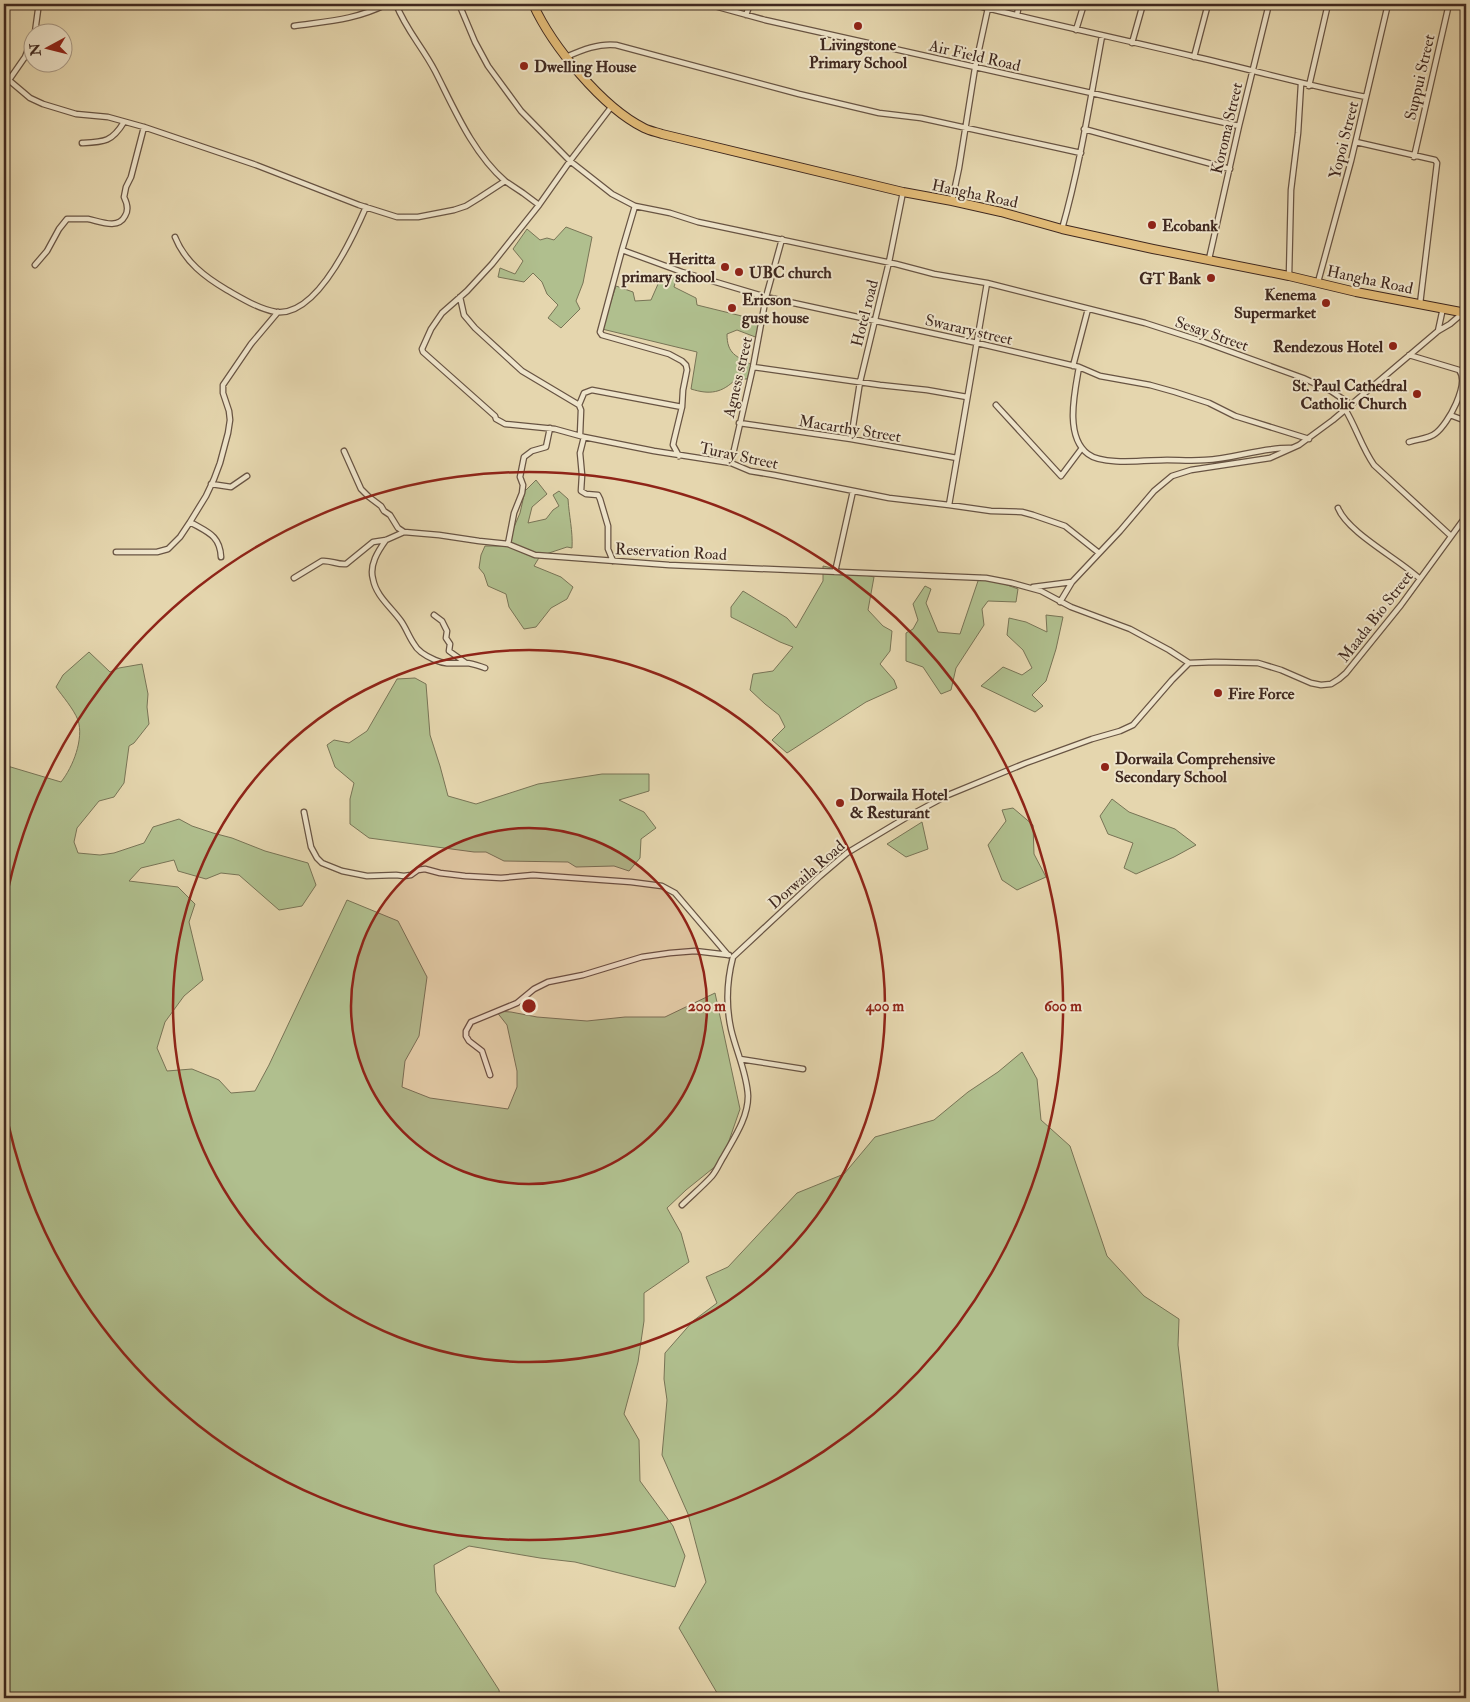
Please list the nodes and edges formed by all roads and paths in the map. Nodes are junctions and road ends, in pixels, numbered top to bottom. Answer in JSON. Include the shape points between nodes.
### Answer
{"nodes":[{"id":1,"x":388,"y":4,"type":"edge"},
{"id":2,"x":396,"y":4,"type":"edge"},
{"id":3,"x":459,"y":4,"type":"edge"},
{"id":4,"x":533,"y":4,"type":"edge"},
{"id":5,"x":708,"y":4,"type":"edge"},
{"id":6,"x":750,"y":4,"type":"edge"},
{"id":7,"x":971,"y":4,"type":"edge"},
{"id":8,"x":1019,"y":4,"type":"edge"},
{"id":9,"x":1084,"y":4,"type":"edge"},
{"id":10,"x":1143,"y":4,"type":"edge"},
{"id":11,"x":1208,"y":4,"type":"edge"},
{"id":12,"x":1269,"y":4,"type":"edge"},
{"id":13,"x":1328,"y":4,"type":"edge"},
{"id":14,"x":1388,"y":4,"type":"edge"},
{"id":15,"x":1449,"y":4,"type":"edge"},
{"id":16,"x":988,"y":8,"type":"junction"},
{"id":17,"x":38,"y":10,"type":"dead end"},
{"id":18,"x":746,"y":15,"type":"junction"},
{"id":19,"x":1016,"y":15,"type":"junction"},
{"id":20,"x":36,"y":22,"type":"edge"},
{"id":21,"x":294,"y":26,"type":"dead end"},
{"id":22,"x":1076,"y":30,"type":"junction"},
{"id":23,"x":1102,"y":36,"type":"junction"},
{"id":24,"x":1132,"y":43,"type":"junction"},
{"id":25,"x":566,"y":57,"type":"junction"},
{"id":26,"x":1194,"y":57,"type":"junction"},
{"id":27,"x":22,"y":61,"type":"edge"},
{"id":28,"x":975,"y":68,"type":"junction"},
{"id":29,"x":1253,"y":71,"type":"junction"},
{"id":30,"x":4,"y":76,"type":"edge"},
{"id":31,"x":9,"y":80,"type":"junction"},
{"id":32,"x":1301,"y":84,"type":"junction"},
{"id":33,"x":1309,"y":86,"type":"junction"},
{"id":34,"x":1091,"y":93,"type":"junction"},
{"id":35,"x":1366,"y":97,"type":"junction"},
{"id":36,"x":612,"y":106,"type":"junction"},
{"id":37,"x":124,"y":122,"type":"junction"},
{"id":38,"x":1239,"y":126,"type":"junction"},
{"id":39,"x":144,"y":128,"type":"junction"},
{"id":40,"x":965,"y":128,"type":"junction"},
{"id":41,"x":1084,"y":130,"type":"junction"},
{"id":42,"x":1356,"y":142,"type":"junction"},
{"id":43,"x":82,"y":143,"type":"dead end"},
{"id":44,"x":1080,"y":153,"type":"junction"},
{"id":45,"x":1414,"y":157,"type":"junction"},
{"id":46,"x":570,"y":161,"type":"junction"},
{"id":47,"x":1230,"y":169,"type":"junction"},
{"id":48,"x":505,"y":181,"type":"junction"},
{"id":49,"x":903,"y":192,"type":"junction"},
{"id":50,"x":952,"y":201,"type":"junction"},
{"id":51,"x":539,"y":206,"type":"junction"},
{"id":52,"x":635,"y":206,"type":"junction"},
{"id":53,"x":366,"y":207,"type":"junction"},
{"id":54,"x":1062,"y":229,"type":"junction"},
{"id":55,"x":175,"y":237,"type":"dead end"},
{"id":56,"x":782,"y":239,"type":"junction"},
{"id":57,"x":622,"y":250,"type":"junction"},
{"id":58,"x":1209,"y":259,"type":"junction"},
{"id":59,"x":890,"y":262,"type":"junction"},
{"id":60,"x":35,"y":265,"type":"dead end"},
{"id":61,"x":1289,"y":276,"type":"junction"},
{"id":62,"x":1318,"y":282,"type":"junction"},
{"id":63,"x":987,"y":283,"type":"junction"},
{"id":64,"x":460,"y":297,"type":"junction"},
{"id":65,"x":766,"y":297,"type":"junction"},
{"id":66,"x":1420,"y":304,"type":"junction"},
{"id":67,"x":1442,"y":308,"type":"junction"},
{"id":68,"x":1088,"y":309,"type":"junction"},
{"id":69,"x":278,"y":312,"type":"junction"},
{"id":70,"x":1465,"y":312,"type":"edge"},
{"id":71,"x":875,"y":321,"type":"junction"},
{"id":72,"x":1438,"y":331,"type":"junction"},
{"id":73,"x":977,"y":343,"type":"junction"},
{"id":74,"x":1409,"y":355,"type":"junction"},
{"id":75,"x":1073,"y":366,"type":"junction"},
{"id":76,"x":753,"y":367,"type":"junction"},
{"id":77,"x":1079,"y":367,"type":"junction"},
{"id":78,"x":860,"y":382,"type":"junction"},
{"id":79,"x":967,"y":398,"type":"junction"},
{"id":80,"x":1350,"y":404,"type":"junction"},
{"id":81,"x":580,"y":405,"type":"junction"},
{"id":82,"x":996,"y":405,"type":"dead end"},
{"id":83,"x":682,"y":407,"type":"junction"},
{"id":84,"x":1345,"y":409,"type":"junction"},
{"id":85,"x":1450,"y":415,"type":"junction"},
{"id":86,"x":1466,"y":421,"type":"edge"},
{"id":87,"x":739,"y":423,"type":"junction"},
{"id":88,"x":550,"y":428,"type":"junction"},
{"id":89,"x":582,"y":436,"type":"junction"},
{"id":90,"x":851,"y":439,"type":"junction"},
{"id":91,"x":1309,"y":439,"type":"junction"},
{"id":92,"x":1409,"y":442,"type":"dead end"},
{"id":93,"x":1082,"y":448,"type":"junction"},
{"id":94,"x":1293,"y":448,"type":"junction"},
{"id":95,"x":344,"y":451,"type":"dead end"},
{"id":96,"x":679,"y":456,"type":"junction"},
{"id":97,"x":957,"y":458,"type":"junction"},
{"id":98,"x":1189,"y":460,"type":"junction"},
{"id":99,"x":731,"y":463,"type":"junction"},
{"id":100,"x":1191,"y":470,"type":"junction"},
{"id":101,"x":246,"y":476,"type":"dead end"},
{"id":102,"x":212,"y":484,"type":"junction"},
{"id":103,"x":853,"y":491,"type":"junction"},
{"id":104,"x":949,"y":505,"type":"junction"},
{"id":105,"x":1338,"y":508,"type":"dead end"},
{"id":106,"x":1466,"y":516,"type":"edge"},
{"id":107,"x":190,"y":522,"type":"junction"},
{"id":108,"x":404,"y":532,"type":"junction"},
{"id":109,"x":1451,"y":536,"type":"junction"},
{"id":110,"x":386,"y":540,"type":"junction"},
{"id":111,"x":508,"y":544,"type":"junction"},
{"id":112,"x":116,"y":552,"type":"dead end"},
{"id":113,"x":1100,"y":553,"type":"junction"},
{"id":114,"x":221,"y":557,"type":"dead end"},
{"id":115,"x":612,"y":560,"type":"junction"},
{"id":116,"x":836,"y":572,"type":"junction"},
{"id":117,"x":294,"y":578,"type":"dead end"},
{"id":118,"x":1420,"y":579,"type":"junction"},
{"id":119,"x":1072,"y":582,"type":"junction"},
{"id":120,"x":1030,"y":588,"type":"junction"},
{"id":121,"x":1060,"y":602,"type":"junction"},
{"id":122,"x":434,"y":615,"type":"dead end"},
{"id":123,"x":466,"y":663,"type":"junction"},
{"id":124,"x":1190,"y":663,"type":"junction"},
{"id":125,"x":485,"y":668,"type":"dead end"},
{"id":126,"x":304,"y":812,"type":"dead end"},
{"id":127,"x":730,"y":956,"type":"junction"},
{"id":128,"x":740,"y":1059,"type":"junction"},
{"id":129,"x":803,"y":1069,"type":"dead end"},
{"id":130,"x":490,"y":1075,"type":"dead end"},
{"id":131,"x":682,"y":1205,"type":"dead end"}],
"edges":[{"from":1,"to":21,"type":"street","via":[[343,20]]},
{"from":2,"to":48,"type":"street","via":[[409,33],[434,70],[460,120],[487,162]]},
{"from":3,"to":46,"type":"street","name":"Sesay Street","via":[[475,42],[504,90]]},
{"from":4,"to":25,"type":"highway","name":"Hangha Road"},
{"from":5,"to":18,"type":"street","name":"Air Field Road"},
{"from":6,"to":18,"type":"street"},
{"from":7,"to":16,"type":"street"},
{"from":8,"to":19,"type":"street"},
{"from":9,"to":22,"type":"street"},
{"from":10,"to":24,"type":"street"},
{"from":11,"to":26,"type":"street"},
{"from":12,"to":29,"type":"street","name":"Koroma Street"},
{"from":13,"to":33,"type":"street"},
{"from":14,"to":35,"type":"street","name":"Yopoi Street"},
{"from":15,"to":45,"type":"street","name":"Suppui Street"},
{"from":16,"to":19,"type":"street"},
{"from":16,"to":28,"type":"street"},
{"from":17,"to":20,"type":"street"},
{"from":18,"to":28,"type":"street","name":"Air Field Road"},
{"from":19,"to":22,"type":"street"},
{"from":22,"to":23,"type":"street"},
{"from":23,"to":24,"type":"street"},
{"from":23,"to":34,"type":"street"},
{"from":24,"to":26,"type":"street"},
{"from":25,"to":36,"type":"highway","name":"Hangha Road"},
{"from":25,"to":40,"type":"street","via":[[597,46],[616,45],[799,94],[879,113]]},
{"from":26,"to":29,"type":"street"},
{"from":27,"to":31,"type":"street"},
{"from":28,"to":34,"type":"street","name":"Air Field Road"},
{"from":28,"to":40,"type":"street"},
{"from":29,"to":32,"type":"street"},
{"from":29,"to":38,"type":"street","name":"Koroma Street"},
{"from":30,"to":31,"type":"street"},
{"from":31,"to":37,"type":"street","via":[[42,104]]},
{"from":32,"to":33,"type":"street"},
{"from":32,"to":61,"type":"street","via":[[1291,190]]},
{"from":33,"to":35,"type":"street"},
{"from":34,"to":38,"type":"street","name":"Air Field Road"},
{"from":34,"to":41,"type":"street"},
{"from":35,"to":42,"type":"street","name":"Yopoi Street"},
{"from":36,"to":46,"type":"street"},
{"from":36,"to":49,"type":"highway","name":"Hangha Road","via":[[645,128],[662,134]]},
{"from":37,"to":39,"type":"street"},
{"from":37,"to":43,"type":"street","via":[[110,140]]},
{"from":38,"to":47,"type":"street","name":"Koroma Street"},
{"from":39,"to":53,"type":"street","via":[[256,165]]},
{"from":39,"to":60,"type":"street","via":[[132,177],[126,187],[127,213],[122,220],[107,224],[67,219]]},
{"from":40,"to":44,"type":"street"},
{"from":40,"to":50,"type":"street"},
{"from":41,"to":44,"type":"street"},
{"from":41,"to":47,"type":"street"},
{"from":42,"to":45,"type":"street"},
{"from":42,"to":62,"type":"street","name":"Yopoi Street"},
{"from":44,"to":54,"type":"street"},
{"from":45,"to":66,"type":"street","via":[[1435,160],[1437,165]]},
{"from":46,"to":51,"type":"street"},
{"from":46,"to":52,"type":"street","name":"Sesay Street","via":[[612,194]]},
{"from":47,"to":58,"type":"street","name":"Koroma Street"},
{"from":48,"to":51,"type":"street"},
{"from":48,"to":53,"type":"street","via":[[466,206],[443,213],[405,218]]},
{"from":49,"to":50,"type":"highway","name":"Hangha Road"},
{"from":49,"to":59,"type":"street","name":"Hotel road"},
{"from":50,"to":54,"type":"highway","name":"Hangha Road"},
{"from":51,"to":64,"type":"street","via":[[492,264]]},
{"from":52,"to":56,"type":"street","name":"Sesay Street"},
{"from":52,"to":57,"type":"street"},
{"from":53,"to":69,"type":"street","via":[[350,244],[316,292],[296,308]]},
{"from":54,"to":58,"type":"highway","name":"Hangha Road"},
{"from":55,"to":69,"type":"street","via":[[199,271],[248,302]]},
{"from":56,"to":59,"type":"street","name":"Sesay Street"},
{"from":56,"to":65,"type":"street","name":"Agness street"},
{"from":57,"to":65,"type":"street","name":"Swarary street"},
{"from":57,"to":83,"type":"street","via":[[600,334],[669,354],[682,361],[687,370]]},
{"from":58,"to":61,"type":"highway","name":"Hangha Road"},
{"from":59,"to":63,"type":"street","name":"Sesay Street"},
{"from":59,"to":71,"type":"street","name":"Hotel road"},
{"from":61,"to":62,"type":"highway","name":"Hangha Road"},
{"from":62,"to":66,"type":"highway","name":"Hangha Road"},
{"from":63,"to":68,"type":"street","name":"Sesay Street"},
{"from":63,"to":73,"type":"street"},
{"from":64,"to":81,"type":"street","via":[[464,315],[522,371]]},
{"from":64,"to":88,"type":"street","name":"Turay Street","via":[[438,318],[423,352],[506,424]]},
{"from":65,"to":71,"type":"street","name":"Swarary street"},
{"from":65,"to":76,"type":"street","name":"Agness street"},
{"from":66,"to":67,"type":"highway","name":"Hangha Road"},
{"from":67,"to":70,"type":"highway","name":"Hangha Road"},
{"from":67,"to":72,"type":"street"},
{"from":68,"to":75,"type":"street"},
{"from":68,"to":80,"type":"street","name":"Sesay Street","via":[[1201,341],[1313,382]]},
{"from":69,"to":102,"type":"street","via":[[223,385],[230,420]]},
{"from":70,"to":72,"type":"street"},
{"from":71,"to":73,"type":"street","name":"Swarary street"},
{"from":71,"to":78,"type":"street","name":"Hotel road"},
{"from":72,"to":74,"type":"street"},
{"from":73,"to":75,"type":"street","name":"Swarary street"},
{"from":73,"to":79,"type":"street"},
{"from":74,"to":80,"type":"street"},
{"from":74,"to":85,"type":"street","via":[[1461,372],[1459,395]]},
{"from":75,"to":77,"type":"street","name":"Swarary street"},
{"from":76,"to":78,"type":"street"},
{"from":76,"to":87,"type":"street","name":"Agness street"},
{"from":77,"to":91,"type":"street","name":"Swarary street","via":[[1100,376],[1175,392],[1235,416]]},
{"from":77,"to":93,"type":"street","via":[[1073,415]]},
{"from":78,"to":79,"type":"street"},
{"from":78,"to":90,"type":"street","name":"Hotel road"},
{"from":79,"to":97,"type":"street"},
{"from":80,"to":84,"type":"street"},
{"from":81,"to":83,"type":"street","via":[[584,393],[592,390]]},
{"from":81,"to":89,"type":"street"},
{"from":82,"to":93,"type":"street","via":[[1061,476]]},
{"from":83,"to":96,"type":"street","via":[[673,444]]},
{"from":84,"to":91,"type":"street"},
{"from":84,"to":109,"type":"street","via":[[1374,465]]},
{"from":85,"to":86,"type":"street"},
{"from":85,"to":92,"type":"street","via":[[1437,433]]},
{"from":87,"to":90,"type":"street","name":"Macarthy Street"},
{"from":87,"to":99,"type":"street","name":"Agness street"},
{"from":88,"to":89,"type":"street","name":"Turay Street"},
{"from":88,"to":111,"type":"street","via":[[546,447],[524,457],[520,477],[522,493]]},
{"from":89,"to":96,"type":"street","name":"Turay Street"},
{"from":89,"to":115,"type":"street","via":[[581,490],[598,495],[600,499],[608,526],[608,549]]},
{"from":90,"to":97,"type":"street","name":"Macarthy Street"},
{"from":91,"to":94,"type":"street"},
{"from":93,"to":98,"type":"street","via":[[1088,454],[1107,460]]},
{"from":94,"to":98,"type":"street"},
{"from":94,"to":100,"type":"street","via":[[1270,458]]},
{"from":95,"to":108,"type":"street","via":[[361,489]]},
{"from":96,"to":99,"type":"street","name":"Turay Street"},
{"from":97,"to":104,"type":"street"},
{"from":98,"to":100,"type":"street"},
{"from":99,"to":103,"type":"street","name":"Turay Street","via":[[750,471]]},
{"from":100,"to":113,"type":"street","via":[[1172,476],[1159,486]]},
{"from":101,"to":102,"type":"street","via":[[231,487]]},
{"from":102,"to":107,"type":"street"},
{"from":103,"to":104,"type":"street","name":"Turay Street"},
{"from":103,"to":116,"type":"street"},
{"from":104,"to":113,"type":"street","name":"Turay Street","via":[[1033,514],[1065,526]]},
{"from":105,"to":118,"type":"street","via":[[1364,538]]},
{"from":106,"to":109,"type":"street","name":"Maada Bio Street"},
{"from":107,"to":112,"type":"street","via":[[168,549]]},
{"from":107,"to":114,"type":"street","via":[[217,538]]},
{"from":108,"to":110,"type":"street"},
{"from":108,"to":111,"type":"street","name":"Reservation Road"},
{"from":109,"to":118,"type":"street","name":"Maada Bio Street"},
{"from":110,"to":117,"type":"street","via":[[372,542],[346,564],[322,561]]},
{"from":110,"to":123,"type":"street","via":[[372,566],[372,578],[379,595],[423,654],[446,664]]},
{"from":111,"to":115,"type":"street","name":"Reservation Road","via":[[536,555]]},
{"from":113,"to":119,"type":"street"},
{"from":115,"to":116,"type":"street","name":"Reservation Road"},
{"from":116,"to":120,"type":"street","name":"Reservation Road","via":[[996,579]]},
{"from":118,"to":124,"type":"street","name":"Maada Bio Street","via":[[1362,654],[1331,684],[1311,683],[1258,663]]},
{"from":119,"to":120,"type":"street"},
{"from":119,"to":121,"type":"street"},
{"from":120,"to":121,"type":"street"},
{"from":121,"to":124,"type":"street","via":[[1130,629]]},
{"from":122,"to":123,"type":"street","via":[[447,630],[449,651]]},
{"from":123,"to":125,"type":"street"},
{"from":124,"to":127,"type":"street","name":"Dorwaila Road","via":[[1133,725],[948,795],[847,853]]},
{"from":126,"to":127,"type":"street","via":[[311,848],[317,858],[342,871],[367,876],[404,876],[425,869],[465,876],[500,878],[533,875],[662,886],[675,893]]},
{"from":127,"to":128,"type":"street","via":[[728,995],[731,1029]]},
{"from":127,"to":130,"type":"street","via":[[695,951],[670,952],[548,982],[517,1003],[468,1026],[466,1036],[482,1051]]},
{"from":128,"to":129,"type":"street"},
{"from":128,"to":131,"type":"street","via":[[748,1094],[744,1119],[712,1176]]}]}
